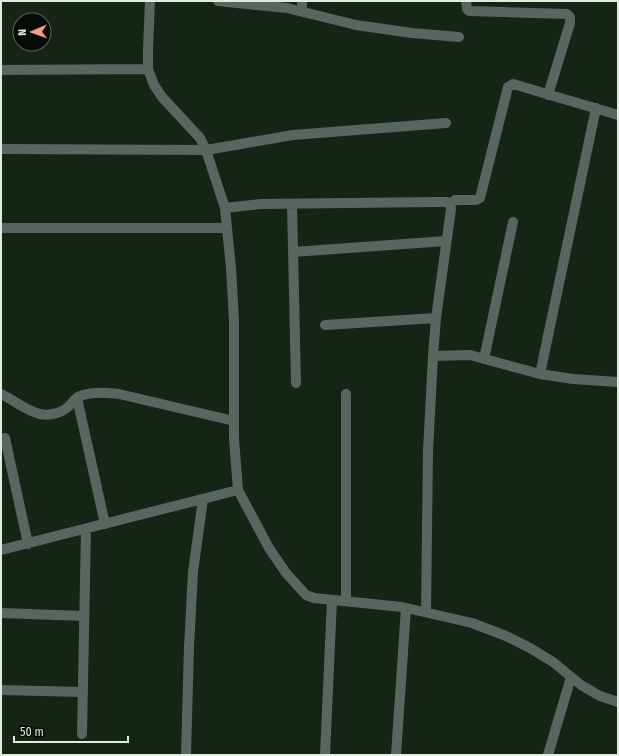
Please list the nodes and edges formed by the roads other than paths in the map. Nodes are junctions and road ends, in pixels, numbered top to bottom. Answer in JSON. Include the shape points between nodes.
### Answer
{"nodes":[{"id":1,"x":150,"y":1,"type":"edge"},
{"id":2,"x":218,"y":1,"type":"edge"},
{"id":3,"x":466,"y":1,"type":"edge"},
{"id":4,"x":240,"y":2,"type":"edge"},
{"id":5,"x":302,"y":6,"type":"edge"},
{"id":6,"x":459,"y":37,"type":"dead end"},
{"id":7,"x":148,"y":69,"type":"junction"},
{"id":8,"x":1,"y":70,"type":"edge"},
{"id":9,"x":548,"y":94,"type":"junction"},
{"id":10,"x":596,"y":108,"type":"junction"},
{"id":11,"x":618,"y":115,"type":"edge"},
{"id":12,"x":446,"y":123,"type":"dead end"},
{"id":13,"x":1,"y":149,"type":"edge"},
{"id":14,"x":206,"y":150,"type":"junction"},
{"id":15,"x":292,"y":204,"type":"junction"},
{"id":16,"x":450,"y":205,"type":"junction"},
{"id":17,"x":225,"y":208,"type":"junction"},
{"id":18,"x":513,"y":222,"type":"dead end"},
{"id":19,"x":1,"y":228,"type":"edge"},
{"id":20,"x":227,"y":228,"type":"junction"},
{"id":21,"x":446,"y":241,"type":"junction"},
{"id":22,"x":293,"y":252,"type":"junction"},
{"id":23,"x":436,"y":318,"type":"junction"},
{"id":24,"x":325,"y":325,"type":"dead end"},
{"id":25,"x":433,"y":356,"type":"junction"},
{"id":26,"x":484,"y":358,"type":"junction"},
{"id":27,"x":540,"y":374,"type":"junction"},
{"id":28,"x":618,"y":382,"type":"edge"},
{"id":29,"x":296,"y":384,"type":"dead end"},
{"id":30,"x":1,"y":394,"type":"edge"},
{"id":31,"x":346,"y":394,"type":"dead end"},
{"id":32,"x":77,"y":398,"type":"junction"},
{"id":33,"x":234,"y":421,"type":"junction"},
{"id":34,"x":5,"y":438,"type":"dead end"},
{"id":35,"x":238,"y":490,"type":"junction"},
{"id":36,"x":203,"y":499,"type":"junction"},
{"id":37,"x":105,"y":524,"type":"junction"},
{"id":38,"x":86,"y":529,"type":"junction"},
{"id":39,"x":28,"y":544,"type":"junction"},
{"id":40,"x":1,"y":550,"type":"edge"},
{"id":41,"x":332,"y":600,"type":"junction"},
{"id":42,"x":346,"y":601,"type":"junction"},
{"id":43,"x":406,"y":608,"type":"junction"},
{"id":44,"x":426,"y":612,"type":"junction"},
{"id":45,"x":1,"y":613,"type":"edge"},
{"id":46,"x":84,"y":616,"type":"junction"},
{"id":47,"x":571,"y":677,"type":"junction"},
{"id":48,"x":1,"y":690,"type":"edge"},
{"id":49,"x":82,"y":692,"type":"junction"},
{"id":50,"x":618,"y":702,"type":"edge"},
{"id":51,"x":82,"y":734,"type":"dead end"},
{"id":52,"x":186,"y":755,"type":"edge"},
{"id":53,"x":324,"y":755,"type":"edge"},
{"id":54,"x":396,"y":755,"type":"edge"},
{"id":55,"x":548,"y":755,"type":"edge"}],
"edges":[{"from":1,"to":7,"type":"street"},
{"from":2,"to":4,"type":"street"},
{"from":3,"to":9,"type":"street","via":[[469,11],[567,14],[570,17]]},
{"from":4,"to":5,"type":"street","via":[[287,8]]},
{"from":5,"to":6,"type":"street","via":[[356,25]]},
{"from":7,"to":8,"type":"street"},
{"from":7,"to":14,"type":"street","via":[[162,97],[200,138]]},
{"from":9,"to":10,"type":"street"},
{"from":9,"to":16,"type":"street","via":[[513,84],[508,87],[480,198],[456,200]]},
{"from":10,"to":11,"type":"street"},
{"from":10,"to":27,"type":"street"},
{"from":12,"to":14,"type":"street","via":[[294,135]]},
{"from":13,"to":14,"type":"street"},
{"from":14,"to":17,"type":"street"},
{"from":15,"to":16,"type":"street","via":[[447,202]]},
{"from":15,"to":17,"type":"street"},
{"from":15,"to":22,"type":"street"},
{"from":16,"to":21,"type":"street"},
{"from":17,"to":20,"type":"street"},
{"from":18,"to":26,"type":"street"},
{"from":19,"to":20,"type":"street"},
{"from":20,"to":33,"type":"street","via":[[234,321]]},
{"from":21,"to":22,"type":"street"},
{"from":21,"to":23,"type":"street"},
{"from":22,"to":29,"type":"street"},
{"from":23,"to":24,"type":"street"},
{"from":23,"to":25,"type":"street"},
{"from":25,"to":26,"type":"street","via":[[470,355]]},
{"from":25,"to":44,"type":"street","via":[[428,451]]},
{"from":26,"to":27,"type":"street"},
{"from":27,"to":28,"type":"street"},
{"from":30,"to":32,"type":"street","via":[[40,414],[60,412]]},
{"from":31,"to":42,"type":"street"},
{"from":32,"to":33,"type":"street","via":[[84,395],[118,394]]},
{"from":32,"to":37,"type":"street"},
{"from":33,"to":35,"type":"street"},
{"from":34,"to":39,"type":"street"},
{"from":35,"to":36,"type":"street"},
{"from":35,"to":41,"type":"street","via":[[269,548],[286,573],[306,595]]},
{"from":36,"to":37,"type":"street"},
{"from":36,"to":52,"type":"street","via":[[193,572]]},
{"from":37,"to":38,"type":"street"},
{"from":38,"to":39,"type":"street"},
{"from":38,"to":46,"type":"street"},
{"from":39,"to":40,"type":"street"},
{"from":41,"to":42,"type":"street"},
{"from":41,"to":53,"type":"street"},
{"from":42,"to":43,"type":"street"},
{"from":43,"to":44,"type":"street"},
{"from":43,"to":54,"type":"street"},
{"from":44,"to":47,"type":"street","via":[[472,623],[506,636],[553,662]]},
{"from":45,"to":46,"type":"street"},
{"from":46,"to":49,"type":"street"},
{"from":47,"to":50,"type":"street","via":[[600,696]]},
{"from":47,"to":55,"type":"street"},
{"from":48,"to":49,"type":"street"},
{"from":49,"to":51,"type":"street"}]}
